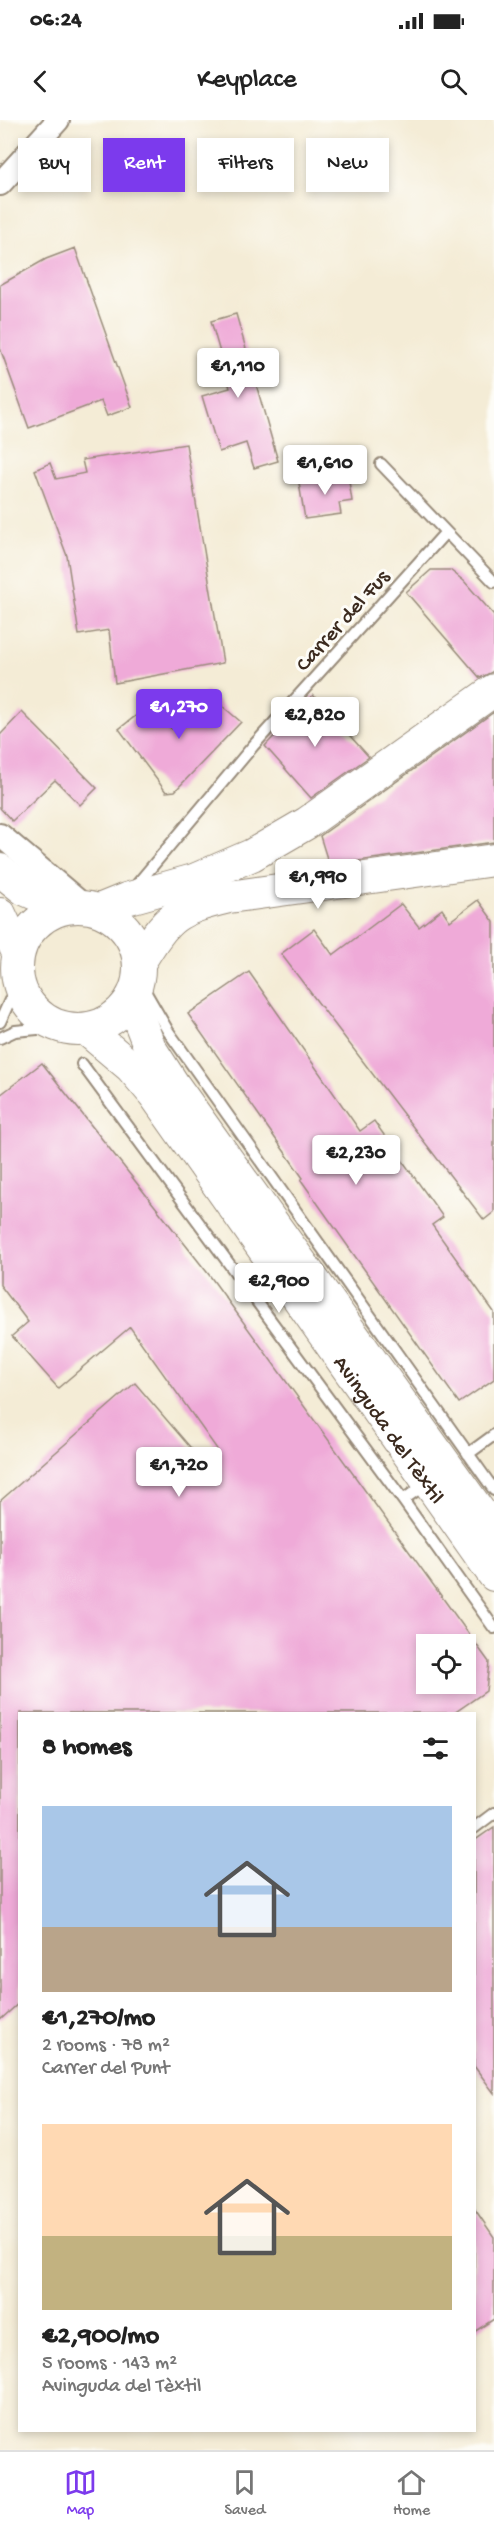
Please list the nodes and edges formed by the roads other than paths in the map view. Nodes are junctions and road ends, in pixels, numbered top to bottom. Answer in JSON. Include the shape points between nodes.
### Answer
{"nodes":[{"id":1,"x":58,"y":120,"type":"edge"},
{"id":2,"x":0,"y":184,"type":"edge"},
{"id":3,"x":381,"y":464,"type":"dead end"},
{"id":4,"x":446,"y":532,"type":"junction"},
{"id":5,"x":494,"y":582,"type":"edge"},
{"id":6,"x":494,"y":690,"type":"edge"},
{"id":7,"x":0,"y":835,"type":"edge"},
{"id":8,"x":494,"y":860,"type":"edge"},
{"id":9,"x":0,"y":870,"type":"edge"},
{"id":10,"x":93,"y":905,"type":"junction"},
{"id":11,"x":0,"y":914,"type":"edge"},
{"id":12,"x":14,"y":965,"type":"junction"},
{"id":13,"x":136,"y":980,"type":"junction"},
{"id":14,"x":0,"y":1022,"type":"edge"},
{"id":15,"x":73,"y":1028,"type":"junction"},
{"id":16,"x":0,"y":1038,"type":"edge"},
{"id":17,"x":82,"y":1064,"type":"dead end"},
{"id":18,"x":494,"y":1435,"type":"edge"},
{"id":19,"x":468,"y":1454,"type":"junction"},
{"id":20,"x":494,"y":1490,"type":"edge"},
{"id":21,"x":415,"y":1491,"type":"junction"},
{"id":22,"x":494,"y":1532,"type":"edge"},
{"id":23,"x":494,"y":1575,"type":"edge"},
{"id":24,"x":494,"y":1628,"type":"edge"},
{"id":25,"x":494,"y":1813,"type":"edge"},
{"id":26,"x":476,"y":1826,"type":"edge"}],
"edges":[{"from":1,"to":2,"type":"street"},
{"from":3,"to":4,"type":"lane"},
{"from":4,"to":5,"type":"lane"},
{"from":4,"to":10,"type":"lane","name":"Carrer del Fus","via":[[253,746]]},
{"from":6,"to":10,"type":"street","via":[[307,824],[252,855],[194,880]]},
{"from":7,"to":10,"type":"street"},
{"from":8,"to":13,"type":"street","via":[[229,897],[197,905],[180,912],[159,931]]},
{"from":9,"to":10,"type":"street","via":[[24,889]]},
{"from":10,"to":12,"type":"street","via":[[48,913],[24,937]]},
{"from":10,"to":13,"type":"street","via":[[115,918],[127,931],[135,946]]},
{"from":11,"to":12,"type":"street"},
{"from":12,"to":14,"type":"lane"},
{"from":12,"to":15,"type":"street","via":[[24,997],[33,1010],[45,1020]]},
{"from":13,"to":15,"type":"street","via":[[112,1019]]},
{"from":13,"to":19,"type":"lane","via":[[168,1031]]},
{"from":13,"to":22,"type":"street","name":"Avinguda del Tèxtil","via":[[150,1048],[173,1084]]},
{"from":15,"to":16,"type":"lane","via":[[15,1031]]},
{"from":15,"to":21,"type":"street","name":"Avinguda del Tèxtil","via":[[131,1067],[154,1094]]},
{"from":17,"to":21,"type":"lane"},
{"from":18,"to":19,"type":"lane"},
{"from":19,"to":20,"type":"lane"},
{"from":21,"to":23,"type":"street","name":"Avinguda del Tèxtil"},
{"from":21,"to":24,"type":"lane"},
{"from":25,"to":26,"type":"lane"}]}
